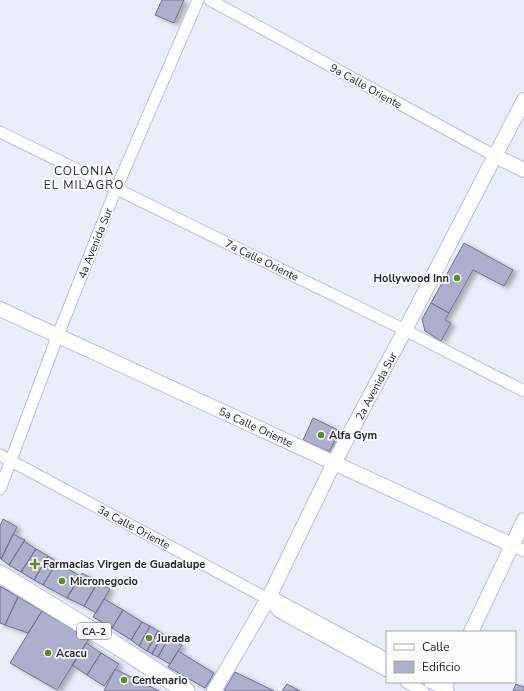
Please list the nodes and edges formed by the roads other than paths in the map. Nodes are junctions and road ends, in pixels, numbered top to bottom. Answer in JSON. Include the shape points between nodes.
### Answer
{"nodes":[{"id":1,"x":198,"y":0,"type":"edge"},
{"id":2,"x":210,"y":0,"type":"edge"},
{"id":3,"x":524,"y":100,"type":"edge"},
{"id":4,"x":0,"y":132,"type":"edge"},
{"id":5,"x":495,"y":156,"type":"junction"},
{"id":6,"x":524,"y":170,"type":"edge"},
{"id":7,"x":116,"y":189,"type":"junction"},
{"id":8,"x":0,"y":308,"type":"edge"},
{"id":9,"x":405,"y":330,"type":"junction"},
{"id":10,"x":58,"y":335,"type":"junction"},
{"id":11,"x":524,"y":391,"type":"edge"},
{"id":12,"x":0,"y":455,"type":"edge"},
{"id":13,"x":11,"y":461,"type":"junction"},
{"id":14,"x":334,"y":464,"type":"junction"},
{"id":15,"x":0,"y":489,"type":"edge"},
{"id":16,"x":524,"y":520,"type":"edge"},
{"id":17,"x":518,"y":548,"type":"edge"},
{"id":18,"x":0,"y":574,"type":"edge"},
{"id":19,"x":268,"y":599,"type":"junction"},
{"id":20,"x":472,"y":631,"type":"edge"},
{"id":21,"x":386,"y":658,"type":"edge"},
{"id":22,"x":386,"y":671,"type":"edge"},
{"id":23,"x":408,"y":683,"type":"edge"},
{"id":24,"x":432,"y":683,"type":"edge"},
{"id":25,"x":445,"y":688,"type":"edge"},
{"id":26,"x":186,"y":691,"type":"edge"},
{"id":27,"x":214,"y":691,"type":"edge"},
{"id":28,"x":423,"y":691,"type":"edge"}],
"edges":[{"from":1,"to":7,"type":"street","name":"4a Avenida Sur"},
{"from":2,"to":5,"type":"street","name":"9a Calle Oriente"},
{"from":3,"to":5,"type":"street","name":"2a Avenida Sur"},
{"from":4,"to":7,"type":"street","name":"7a Calle Oriente"},
{"from":5,"to":6,"type":"street","name":"9a Calle Oriente"},
{"from":5,"to":9,"type":"street","name":"2a Avenida Sur"},
{"from":7,"to":9,"type":"street","name":"7a Calle Oriente"},
{"from":7,"to":10,"type":"street","name":"4a Avenida Sur"},
{"from":8,"to":10,"type":"street","name":"5a Calle Oriente"},
{"from":9,"to":11,"type":"street","name":"7a Calle Oriente"},
{"from":9,"to":14,"type":"street","name":"2a Avenida Sur"},
{"from":10,"to":13,"type":"street","name":"4a Avenida Sur"},
{"from":10,"to":14,"type":"street","name":"5a Calle Oriente"},
{"from":12,"to":13,"type":"street","name":"3a Calle Oriente"},
{"from":13,"to":15,"type":"street","name":"4a Avenida Sur"},
{"from":13,"to":19,"type":"street","name":"3a Calle Oriente"},
{"from":14,"to":17,"type":"street","name":"5a Calle Oriente"},
{"from":14,"to":19,"type":"street","name":"2a Avenida Sur"},
{"from":16,"to":17,"type":"street"},
{"from":17,"to":20,"type":"street"},
{"from":18,"to":26,"type":"main road","number":"CA-2"},
{"from":19,"to":21,"type":"street","name":"3a Calle Oriente","via":[[276,599]]},
{"from":19,"to":22,"type":"street","name":"3a Calle Oriente","via":[[279,612]]},
{"from":19,"to":27,"type":"street","name":"2a Avenida Sur"},
{"from":23,"to":28,"type":"street"},
{"from":24,"to":25,"type":"street"}]}
